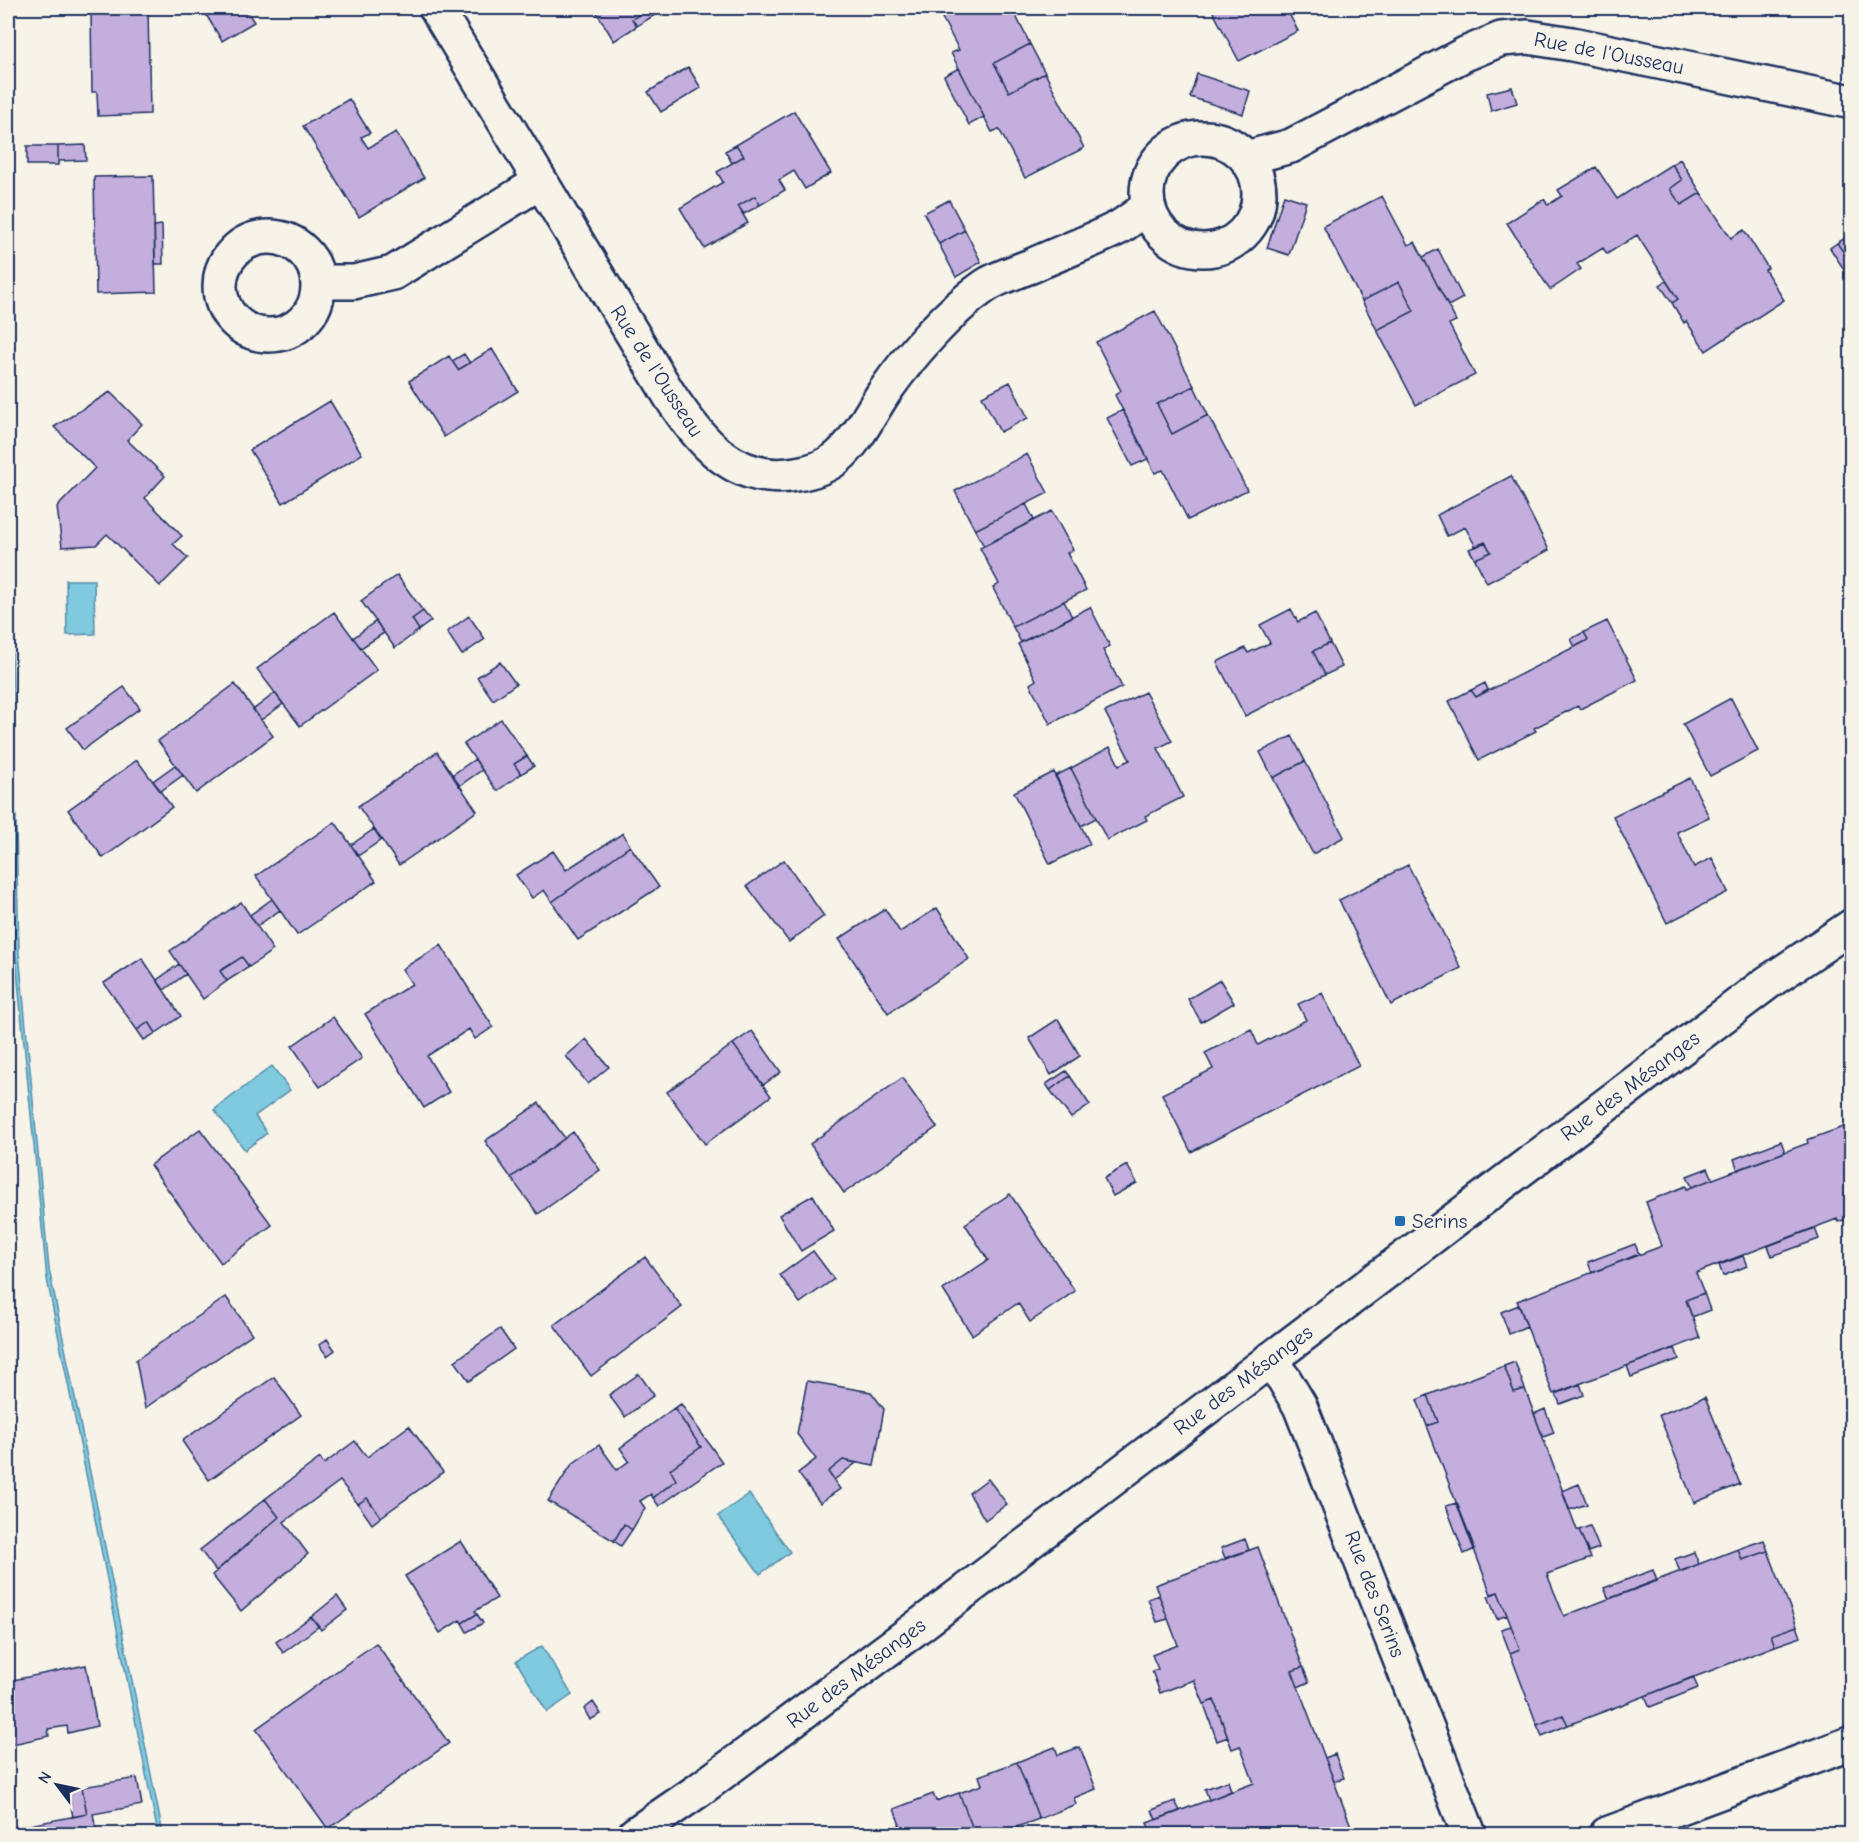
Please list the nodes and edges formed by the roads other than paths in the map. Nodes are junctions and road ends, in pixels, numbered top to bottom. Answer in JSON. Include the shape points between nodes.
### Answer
{"nodes":[{"id":1,"x":436,"y":8,"type":"edge"},
{"id":2,"x":1851,"y":102,"type":"edge"},
{"id":3,"x":1246,"y":158,"type":"junction"},
{"id":4,"x":540,"y":182,"type":"junction"},
{"id":5,"x":1148,"y":207,"type":"junction"},
{"id":6,"x":320,"y":282,"type":"dead end"},
{"id":7,"x":1851,"y":926,"type":"edge"},
{"id":8,"x":1269,"y":1360,"type":"junction"},
{"id":9,"x":1851,"y":1743,"type":"edge"},
{"id":10,"x":635,"y":1834,"type":"edge"},
{"id":11,"x":1469,"y":1834,"type":"edge"},
{"id":12,"x":1607,"y":1834,"type":"edge"}],
"edges":[{"from":1,"to":4,"type":"street","name":"Rue de l'Ousseau"},
{"from":2,"to":3,"type":"street","name":"Rue de l'Ousseau","via":[[1572,44],[1528,37],[1501,39],[1291,146]]},
{"from":3,"to":5,"type":"street","via":[[1214,138],[1177,143],[1162,154],[1151,170],[1146,188]]},
{"from":3,"to":5,"type":"street","via":[[1257,181],[1258,207],[1240,236],[1226,246],[1193,250],[1178,245],[1164,236]]},
{"from":4,"to":5,"type":"street","name":"Rue de l'Ousseau","via":[[692,429],[726,460],[743,469],[775,476],[808,472],[837,458],[851,444],[902,366],[986,285],[1119,227]]},
{"from":4,"to":6,"type":"street","via":[[393,273],[354,282]]},
{"from":7,"to":8,"type":"street","name":"Rue des Mésanges","via":[[1767,983]]},
{"from":8,"to":10,"type":"street","name":"Rue des Mésanges","via":[[911,1632]]},
{"from":8,"to":11,"type":"street","name":"Rue des Serins","via":[[1300,1406]]},
{"from":9,"to":12,"type":"street"}]}
